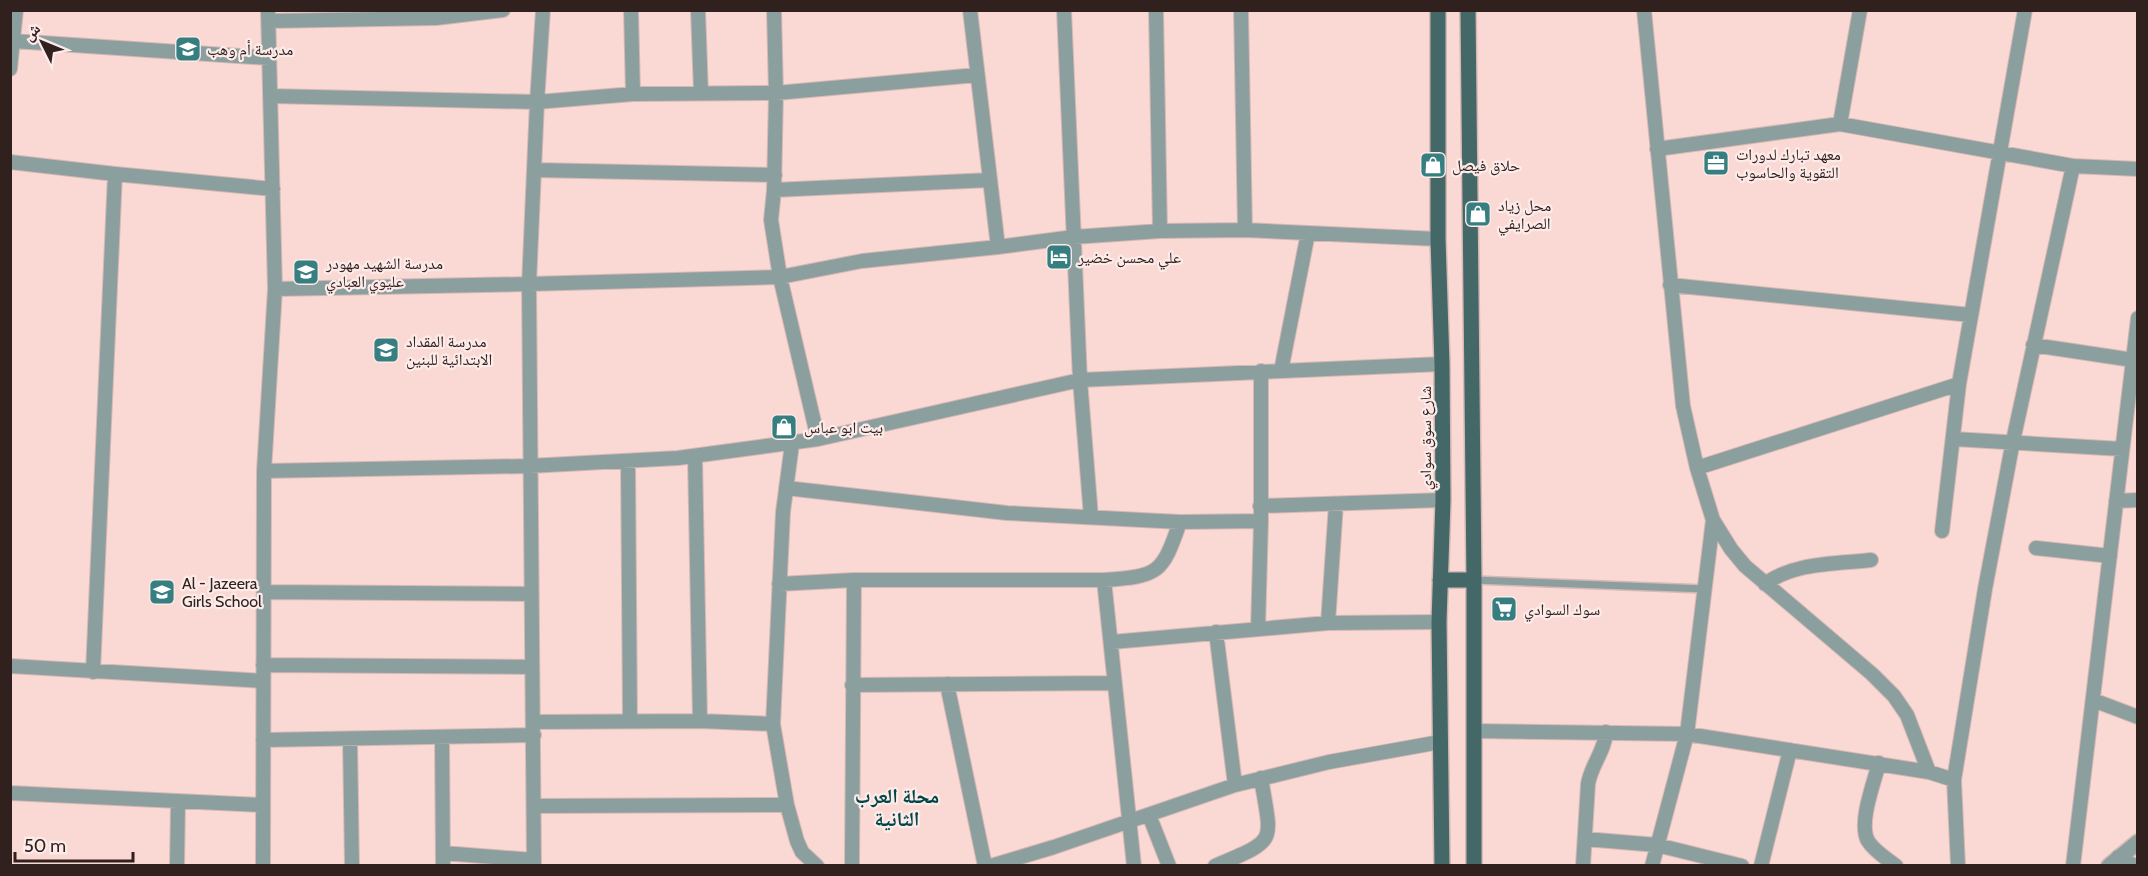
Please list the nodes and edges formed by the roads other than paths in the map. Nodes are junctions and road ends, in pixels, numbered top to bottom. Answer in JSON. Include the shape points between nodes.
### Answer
{"nodes":[{"id":1,"x":16,"y":10,"type":"edge"},
{"id":2,"x":503,"y":10,"type":"edge"},
{"id":3,"x":543,"y":10,"type":"edge"},
{"id":4,"x":631,"y":10,"type":"edge"},
{"id":5,"x":698,"y":10,"type":"edge"},
{"id":6,"x":774,"y":10,"type":"edge"},
{"id":7,"x":970,"y":10,"type":"edge"},
{"id":8,"x":1064,"y":10,"type":"edge"},
{"id":9,"x":1156,"y":10,"type":"edge"},
{"id":10,"x":1241,"y":10,"type":"edge"},
{"id":11,"x":1438,"y":10,"type":"edge"},
{"id":12,"x":1468,"y":10,"type":"edge"},
{"id":13,"x":1644,"y":10,"type":"edge"},
{"id":14,"x":1860,"y":10,"type":"edge"},
{"id":15,"x":2025,"y":10,"type":"edge"},
{"id":16,"x":269,"y":16,"type":"edge"},
{"id":17,"x":13,"y":41,"type":"junction"},
{"id":18,"x":270,"y":58,"type":"junction"},
{"id":19,"x":10,"y":69,"type":"edge"},
{"id":20,"x":977,"y":75,"type":"junction"},
{"id":21,"x":701,"y":93,"type":"junction"},
{"id":22,"x":776,"y":93,"type":"junction"},
{"id":23,"x":633,"y":94,"type":"junction"},
{"id":24,"x":270,"y":96,"type":"junction"},
{"id":25,"x":537,"y":102,"type":"junction"},
{"id":26,"x":1840,"y":124,"type":"junction"},
{"id":27,"x":1657,"y":149,"type":"junction"},
{"id":28,"x":1999,"y":153,"type":"junction"},
{"id":29,"x":10,"y":162,"type":"edge"},
{"id":30,"x":2073,"y":166,"type":"junction"},
{"id":31,"x":2138,"y":169,"type":"edge"},
{"id":32,"x":534,"y":170,"type":"junction"},
{"id":33,"x":115,"y":174,"type":"junction"},
{"id":34,"x":990,"y":180,"type":"junction"},
{"id":35,"x":774,"y":182,"type":"junction"},
{"id":36,"x":273,"y":189,"type":"junction"},
{"id":37,"x":1245,"y":230,"type":"junction"},
{"id":38,"x":1160,"y":231,"type":"junction"},
{"id":39,"x":1308,"y":233,"type":"junction"},
{"id":40,"x":1074,"y":237,"type":"junction"},
{"id":41,"x":1438,"y":239,"type":"junction"},
{"id":42,"x":998,"y":247,"type":"junction"},
{"id":43,"x":780,"y":277,"type":"junction"},
{"id":44,"x":529,"y":284,"type":"junction"},
{"id":45,"x":1670,"y":285,"type":"junction"},
{"id":46,"x":275,"y":289,"type":"junction"},
{"id":47,"x":1971,"y":315,"type":"junction"},
{"id":48,"x":2138,"y":318,"type":"edge"},
{"id":49,"x":2033,"y":345,"type":"junction"},
{"id":50,"x":2133,"y":360,"type":"junction"},
{"id":51,"x":1442,"y":364,"type":"junction"},
{"id":52,"x":1261,"y":371,"type":"junction"},
{"id":53,"x":1281,"y":371,"type":"junction"},
{"id":54,"x":1080,"y":380,"type":"junction"},
{"id":55,"x":1959,"y":384,"type":"junction"},
{"id":56,"x":1954,"y":439,"type":"junction"},
{"id":57,"x":818,"y":440,"type":"junction"},
{"id":58,"x":2013,"y":441,"type":"junction"},
{"id":59,"x":792,"y":444,"type":"junction"},
{"id":60,"x":2122,"y":449,"type":"junction"},
{"id":61,"x":695,"y":456,"type":"junction"},
{"id":62,"x":628,"y":461,"type":"junction"},
{"id":63,"x":529,"y":466,"type":"junction"},
{"id":64,"x":1696,"y":468,"type":"junction"},
{"id":65,"x":264,"y":471,"type":"junction"},
{"id":66,"x":786,"y":488,"type":"junction"},
{"id":67,"x":1443,"y":500,"type":"junction"},
{"id":68,"x":2138,"y":500,"type":"edge"},
{"id":69,"x":2116,"y":501,"type":"junction"},
{"id":70,"x":1336,"y":504,"type":"junction"},
{"id":71,"x":1260,"y":506,"type":"junction"},
{"id":72,"x":1091,"y":518,"type":"junction"},
{"id":73,"x":1261,"y":520,"type":"junction"},
{"id":74,"x":1713,"y":520,"type":"junction"},
{"id":75,"x":1180,"y":522,"type":"junction"},
{"id":76,"x":1942,"y":531,"type":"dead end"},
{"id":77,"x":2036,"y":548,"type":"dead end"},
{"id":78,"x":2109,"y":556,"type":"junction"},
{"id":79,"x":1871,"y":560,"type":"dead end"},
{"id":80,"x":854,"y":580,"type":"junction"},
{"id":81,"x":1104,"y":580,"type":"junction"},
{"id":82,"x":1440,"y":580,"type":"junction"},
{"id":83,"x":1474,"y":580,"type":"junction"},
{"id":84,"x":779,"y":584,"type":"junction"},
{"id":85,"x":1765,"y":585,"type":"junction"},
{"id":86,"x":1706,"y":589,"type":"junction"},
{"id":87,"x":264,"y":592,"type":"junction"},
{"id":88,"x":531,"y":594,"type":"junction"},
{"id":89,"x":1439,"y":622,"type":"junction"},
{"id":90,"x":1328,"y":623,"type":"junction"},
{"id":91,"x":1258,"y":629,"type":"junction"},
{"id":92,"x":1216,"y":632,"type":"junction"},
{"id":93,"x":1112,"y":642,"type":"junction"},
{"id":94,"x":263,"y":665,"type":"junction"},
{"id":95,"x":10,"y":666,"type":"edge"},
{"id":96,"x":532,"y":667,"type":"junction"},
{"id":97,"x":93,"y":672,"type":"junction"},
{"id":98,"x":263,"y":681,"type":"junction"},
{"id":99,"x":1115,"y":683,"type":"junction"},
{"id":100,"x":947,"y":684,"type":"junction"},
{"id":101,"x":852,"y":685,"type":"junction"},
{"id":102,"x":2092,"y":700,"type":"junction"},
{"id":103,"x":2138,"y":717,"type":"edge"},
{"id":104,"x":630,"y":721,"type":"junction"},
{"id":105,"x":700,"y":721,"type":"junction"},
{"id":106,"x":773,"y":724,"type":"junction"},
{"id":107,"x":534,"y":729,"type":"junction"},
{"id":108,"x":1474,"y":731,"type":"junction"},
{"id":109,"x":1606,"y":732,"type":"junction"},
{"id":110,"x":1687,"y":734,"type":"junction"},
{"id":111,"x":442,"y":737,"type":"junction"},
{"id":112,"x":350,"y":739,"type":"junction"},
{"id":113,"x":263,"y":740,"type":"junction"},
{"id":114,"x":1440,"y":742,"type":"junction"},
{"id":115,"x":1790,"y":750,"type":"junction"},
{"id":116,"x":1879,"y":764,"type":"junction"},
{"id":117,"x":1929,"y":771,"type":"junction"},
{"id":118,"x":1261,"y":778,"type":"junction"},
{"id":119,"x":1954,"y":780,"type":"junction"},
{"id":120,"x":1235,"y":785,"type":"junction"},
{"id":121,"x":10,"y":794,"type":"edge"},
{"id":122,"x":178,"y":801,"type":"junction"},
{"id":123,"x":787,"y":805,"type":"junction"},
{"id":124,"x":262,"y":806,"type":"junction"},
{"id":125,"x":535,"y":806,"type":"junction"},
{"id":126,"x":1149,"y":815,"type":"junction"},
{"id":127,"x":1131,"y":821,"type":"junction"},
{"id":128,"x":1585,"y":839,"type":"junction"},
{"id":129,"x":2138,"y":842,"type":"edge"},
{"id":130,"x":1657,"y":845,"type":"junction"},
{"id":131,"x":443,"y":859,"type":"edge"},
{"id":132,"x":2114,"y":861,"type":"edge"},
{"id":133,"x":534,"y":863,"type":"edge"},
{"id":134,"x":177,"y":866,"type":"edge"},
{"id":135,"x":263,"y":866,"type":"edge"},
{"id":136,"x":352,"y":866,"type":"edge"},
{"id":137,"x":818,"y":866,"type":"edge"},
{"id":138,"x":852,"y":866,"type":"edge"},
{"id":139,"x":985,"y":866,"type":"edge"},
{"id":140,"x":991,"y":866,"type":"edge"},
{"id":141,"x":1134,"y":866,"type":"edge"},
{"id":142,"x":1169,"y":866,"type":"edge"},
{"id":143,"x":1215,"y":866,"type":"edge"},
{"id":144,"x":1442,"y":866,"type":"edge"},
{"id":145,"x":1474,"y":866,"type":"edge"},
{"id":146,"x":1583,"y":866,"type":"edge"},
{"id":147,"x":1653,"y":866,"type":"edge"},
{"id":148,"x":1742,"y":866,"type":"edge"},
{"id":149,"x":1761,"y":866,"type":"edge"},
{"id":150,"x":1896,"y":866,"type":"edge"},
{"id":151,"x":1958,"y":866,"type":"edge"},
{"id":152,"x":2073,"y":866,"type":"edge"},
{"id":153,"x":2135,"y":866,"type":"edge"}],
"edges":[{"from":1,"to":17,"type":"street"},
{"from":2,"to":16,"type":"street","via":[[436,18]]},
{"from":3,"to":25,"type":"street"},
{"from":4,"to":23,"type":"street"},
{"from":5,"to":21,"type":"street"},
{"from":6,"to":22,"type":"street"},
{"from":7,"to":20,"type":"street"},
{"from":8,"to":40,"type":"street"},
{"from":9,"to":38,"type":"street"},
{"from":10,"to":37,"type":"street"},
{"from":11,"to":41,"type":"main road","name":"شارع سوق سوادي"},
{"from":12,"to":83,"type":"main road"},
{"from":13,"to":27,"type":"street"},
{"from":14,"to":26,"type":"street"},
{"from":15,"to":28,"type":"street"},
{"from":16,"to":18,"type":"street"},
{"from":17,"to":18,"type":"street"},
{"from":17,"to":19,"type":"street"},
{"from":18,"to":24,"type":"street"},
{"from":20,"to":22,"type":"street"},
{"from":20,"to":34,"type":"street"},
{"from":21,"to":22,"type":"street"},
{"from":21,"to":23,"type":"street"},
{"from":22,"to":35,"type":"street"},
{"from":23,"to":25,"type":"street"},
{"from":24,"to":25,"type":"street"},
{"from":24,"to":36,"type":"street"},
{"from":25,"to":32,"type":"street"},
{"from":26,"to":27,"type":"street"},
{"from":26,"to":28,"type":"street"},
{"from":27,"to":45,"type":"street"},
{"from":28,"to":30,"type":"street"},
{"from":28,"to":47,"type":"street"},
{"from":29,"to":33,"type":"street"},
{"from":30,"to":31,"type":"street"},
{"from":30,"to":49,"type":"street"},
{"from":32,"to":35,"type":"street"},
{"from":32,"to":44,"type":"street"},
{"from":33,"to":36,"type":"street"},
{"from":33,"to":97,"type":"street"},
{"from":34,"to":35,"type":"street"},
{"from":34,"to":42,"type":"street"},
{"from":35,"to":43,"type":"street","via":[[771,220]]},
{"from":36,"to":46,"type":"street"},
{"from":37,"to":38,"type":"street"},
{"from":37,"to":39,"type":"street"},
{"from":38,"to":40,"type":"street"},
{"from":39,"to":41,"type":"street"},
{"from":39,"to":53,"type":"street"},
{"from":40,"to":42,"type":"street"},
{"from":40,"to":54,"type":"street"},
{"from":41,"to":51,"type":"main road","name":"شارع سوق سوادي"},
{"from":42,"to":43,"type":"street","via":[[862,261]]},
{"from":43,"to":44,"type":"street"},
{"from":43,"to":57,"type":"street"},
{"from":44,"to":46,"type":"street"},
{"from":44,"to":63,"type":"street"},
{"from":45,"to":47,"type":"street"},
{"from":45,"to":64,"type":"street","via":[[1683,406]]},
{"from":46,"to":65,"type":"street"},
{"from":47,"to":55,"type":"street"},
{"from":48,"to":50,"type":"street"},
{"from":49,"to":50,"type":"street"},
{"from":49,"to":58,"type":"street"},
{"from":50,"to":60,"type":"street"},
{"from":51,"to":53,"type":"street"},
{"from":51,"to":67,"type":"main road","name":"شارع سوق سوادي"},
{"from":52,"to":53,"type":"street"},
{"from":52,"to":54,"type":"street"},
{"from":52,"to":71,"type":"street"},
{"from":54,"to":57,"type":"street"},
{"from":54,"to":72,"type":"street"},
{"from":55,"to":56,"type":"street"},
{"from":55,"to":64,"type":"street"},
{"from":56,"to":58,"type":"street"},
{"from":56,"to":76,"type":"street"},
{"from":57,"to":59,"type":"street"},
{"from":58,"to":60,"type":"street"},
{"from":58,"to":119,"type":"street"},
{"from":59,"to":61,"type":"street"},
{"from":59,"to":66,"type":"street"},
{"from":60,"to":69,"type":"street"},
{"from":61,"to":62,"type":"street"},
{"from":61,"to":105,"type":"street"},
{"from":62,"to":63,"type":"street"},
{"from":62,"to":104,"type":"street"},
{"from":63,"to":65,"type":"street"},
{"from":63,"to":88,"type":"street"},
{"from":64,"to":74,"type":"street"},
{"from":65,"to":87,"type":"street"},
{"from":66,"to":72,"type":"street","via":[[1007,513]]},
{"from":66,"to":84,"type":"street"},
{"from":67,"to":70,"type":"street"},
{"from":67,"to":82,"type":"main road","name":"شارع سوق سوادي"},
{"from":68,"to":69,"type":"street"},
{"from":69,"to":78,"type":"street"},
{"from":70,"to":71,"type":"street"},
{"from":70,"to":90,"type":"street"},
{"from":71,"to":73,"type":"street"},
{"from":72,"to":75,"type":"street"},
{"from":73,"to":75,"type":"street"},
{"from":73,"to":91,"type":"street"},
{"from":74,"to":85,"type":"street","via":[[1745,566]]},
{"from":74,"to":86,"type":"street"},
{"from":75,"to":81,"type":"street","via":[[1166,560],[1158,569],[1147,576]]},
{"from":77,"to":78,"type":"street"},
{"from":78,"to":102,"type":"street"},
{"from":79,"to":85,"type":"street","via":[[1795,569]]},
{"from":80,"to":81,"type":"street"},
{"from":80,"to":84,"type":"street"},
{"from":80,"to":101,"type":"street"},
{"from":81,"to":93,"type":"street"},
{"from":82,"to":83,"type":"main road"},
{"from":82,"to":89,"type":"main road","name":"شارع سوق سوادي"},
{"from":83,"to":86,"type":"lane"},
{"from":83,"to":108,"type":"main road"},
{"from":84,"to":106,"type":"street"},
{"from":85,"to":117,"type":"street","via":[[1894,696],[1907,715]]},
{"from":86,"to":110,"type":"street"},
{"from":87,"to":88,"type":"street"},
{"from":87,"to":94,"type":"street"},
{"from":88,"to":96,"type":"street"},
{"from":89,"to":90,"type":"street"},
{"from":89,"to":114,"type":"main road","name":"شارع سوق سوادي"},
{"from":90,"to":91,"type":"street"},
{"from":91,"to":92,"type":"street"},
{"from":92,"to":93,"type":"street"},
{"from":92,"to":120,"type":"street"},
{"from":93,"to":99,"type":"street"},
{"from":94,"to":96,"type":"street"},
{"from":94,"to":98,"type":"street"},
{"from":95,"to":97,"type":"street"},
{"from":96,"to":107,"type":"street"},
{"from":97,"to":98,"type":"street"},
{"from":98,"to":113,"type":"street"},
{"from":99,"to":100,"type":"street"},
{"from":99,"to":127,"type":"street"},
{"from":100,"to":101,"type":"street"},
{"from":100,"to":139,"type":"street"},
{"from":101,"to":138,"type":"street"},
{"from":102,"to":103,"type":"street"},
{"from":102,"to":152,"type":"street"},
{"from":104,"to":105,"type":"street"},
{"from":104,"to":107,"type":"street"},
{"from":105,"to":106,"type":"street"},
{"from":106,"to":123,"type":"street"},
{"from":107,"to":111,"type":"street"},
{"from":107,"to":125,"type":"street"},
{"from":108,"to":109,"type":"street"},
{"from":108,"to":145,"type":"main road"},
{"from":109,"to":110,"type":"street"},
{"from":109,"to":128,"type":"street","via":[[1589,776]]},
{"from":110,"to":115,"type":"street"},
{"from":110,"to":130,"type":"street"},
{"from":111,"to":112,"type":"street"},
{"from":111,"to":131,"type":"street"},
{"from":112,"to":113,"type":"street"},
{"from":112,"to":136,"type":"street"},
{"from":113,"to":124,"type":"street"},
{"from":114,"to":118,"type":"street"},
{"from":114,"to":144,"type":"main road","name":"شارع سوق سوادي"},
{"from":115,"to":116,"type":"street"},
{"from":115,"to":149,"type":"street"},
{"from":116,"to":117,"type":"street"},
{"from":116,"to":150,"type":"street","via":[[1864,829],[1872,846]]},
{"from":117,"to":119,"type":"street"},
{"from":118,"to":120,"type":"street"},
{"from":118,"to":143,"type":"street","via":[[1269,825],[1266,840],[1253,850]]},
{"from":119,"to":151,"type":"street"},
{"from":120,"to":126,"type":"street"},
{"from":121,"to":122,"type":"street"},
{"from":122,"to":124,"type":"street"},
{"from":122,"to":134,"type":"street"},
{"from":123,"to":125,"type":"street"},
{"from":123,"to":137,"type":"street","via":[[802,852]]},
{"from":124,"to":135,"type":"street"},
{"from":125,"to":133,"type":"street"},
{"from":126,"to":127,"type":"street"},
{"from":126,"to":142,"type":"street"},
{"from":127,"to":140,"type":"street"},
{"from":127,"to":141,"type":"street"},
{"from":128,"to":130,"type":"street"},
{"from":128,"to":146,"type":"street"},
{"from":129,"to":132,"type":"street"},
{"from":130,"to":147,"type":"street"},
{"from":130,"to":148,"type":"street"},
{"from":131,"to":133,"type":"street"},
{"from":132,"to":153,"type":"street"}]}
